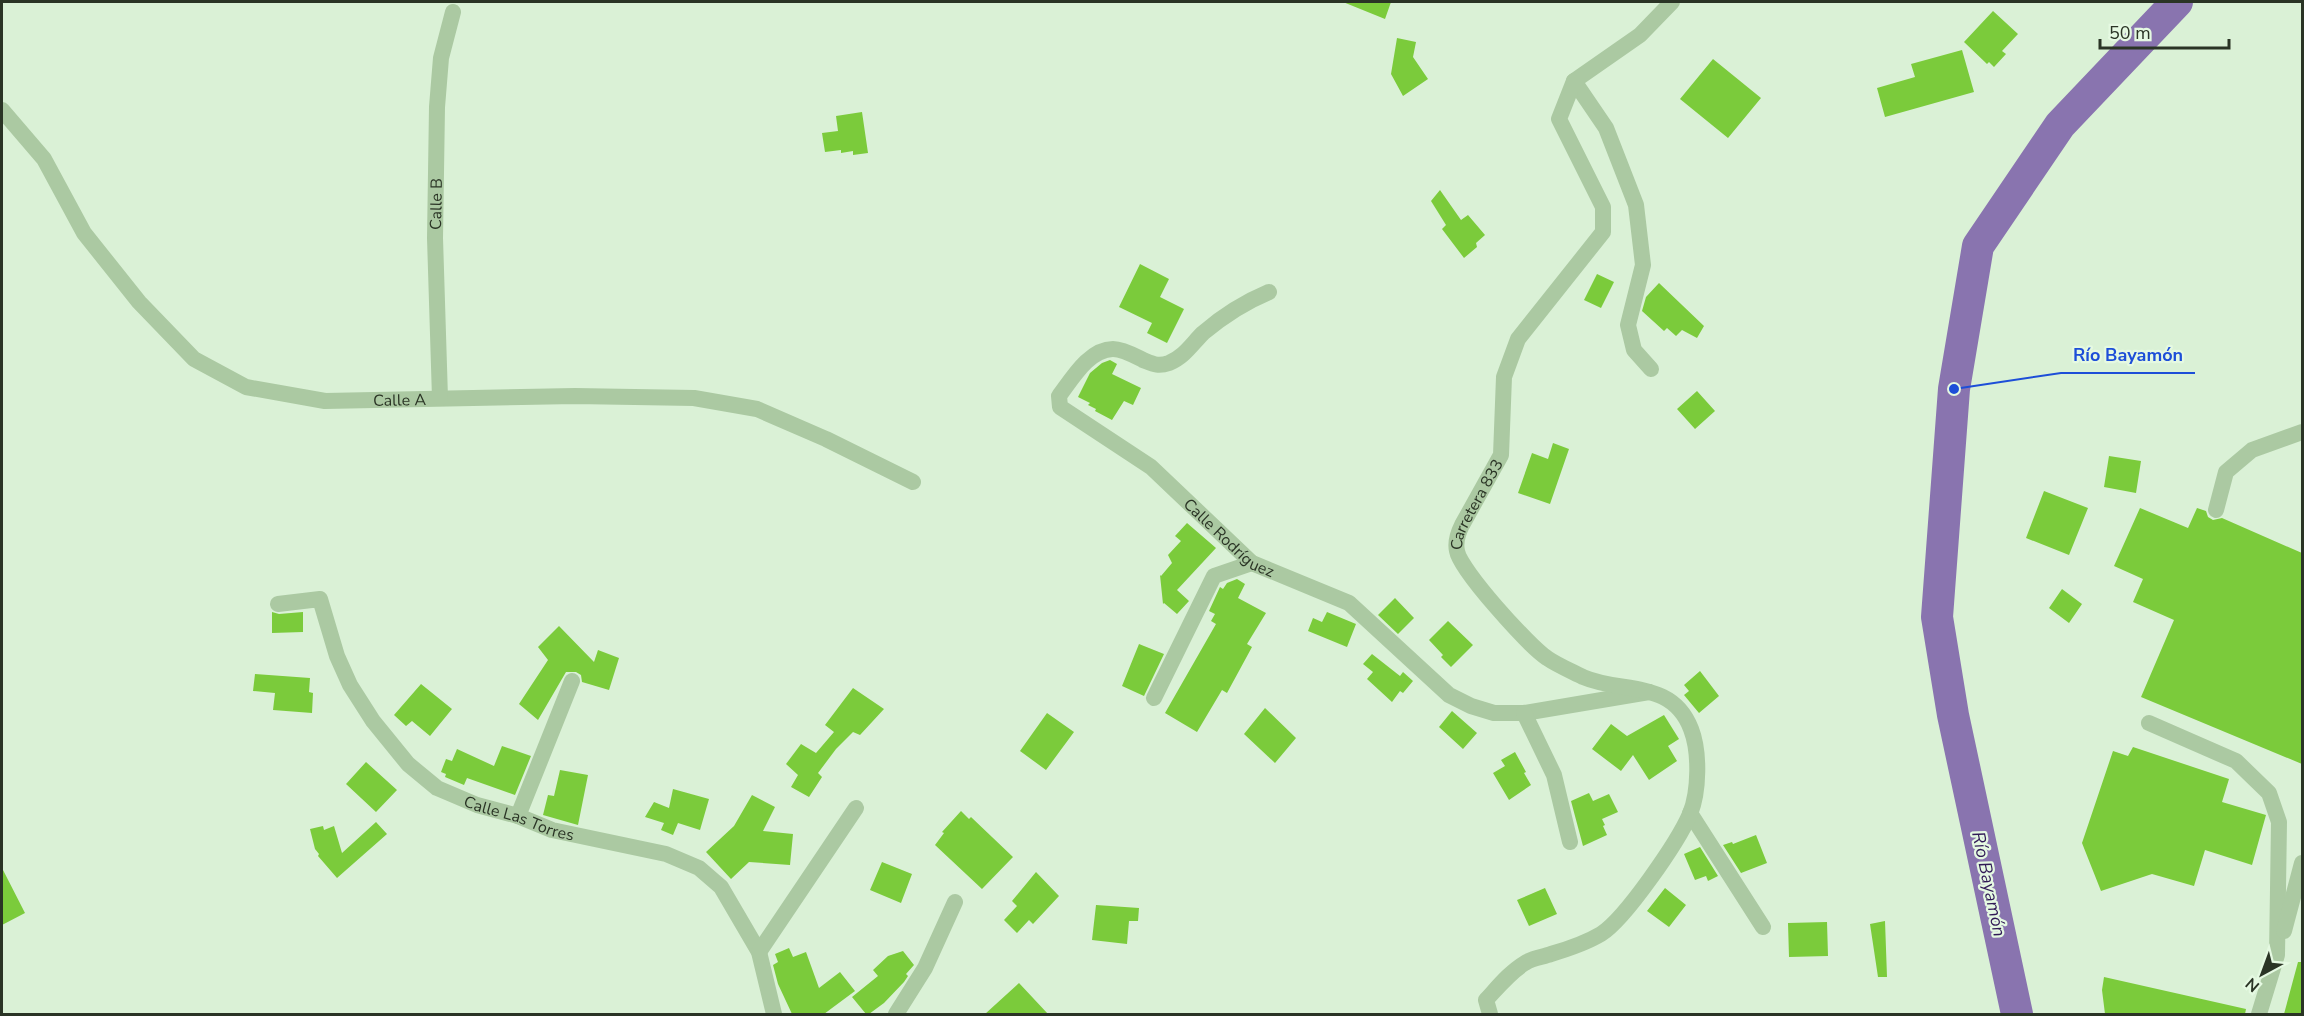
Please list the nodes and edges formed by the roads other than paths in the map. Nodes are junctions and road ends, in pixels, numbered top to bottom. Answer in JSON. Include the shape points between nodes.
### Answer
{"nodes":[{"id":1,"x":1672,"y":2,"type":"edge"},
{"id":2,"x":453,"y":12,"type":"dead end"},
{"id":3,"x":1574,"y":81,"type":"junction"},
{"id":4,"x":2,"y":110,"type":"edge"},
{"id":5,"x":1269,"y":292,"type":"dead end"},
{"id":6,"x":1652,"y":369,"type":"dead end"},
{"id":7,"x":440,"y":398,"type":"junction"},
{"id":8,"x":2302,"y":432,"type":"edge"},
{"id":9,"x":913,"y":482,"type":"dead end"},
{"id":10,"x":2216,"y":510,"type":"dead end"},
{"id":11,"x":1252,"y":563,"type":"junction"},
{"id":12,"x":278,"y":604,"type":"dead end"},
{"id":13,"x":572,"y":681,"type":"dead end"},
{"id":14,"x":1653,"y":692,"type":"junction"},
{"id":15,"x":1154,"y":698,"type":"dead end"},
{"id":16,"x":1524,"y":713,"type":"junction"},
{"id":17,"x":2149,"y":723,"type":"dead end"},
{"id":18,"x":856,"y":808,"type":"dead end"},
{"id":19,"x":1690,"y":813,"type":"junction"},
{"id":20,"x":518,"y":816,"type":"junction"},
{"id":21,"x":1570,"y":842,"type":"dead end"},
{"id":22,"x":2302,"y":863,"type":"edge"},
{"id":23,"x":955,"y":902,"type":"dead end"},
{"id":24,"x":1763,"y":927,"type":"dead end"},
{"id":25,"x":759,"y":952,"type":"junction"},
{"id":26,"x":2277,"y":955,"type":"junction"},
{"id":27,"x":774,"y":1014,"type":"edge"},
{"id":28,"x":896,"y":1014,"type":"edge"},
{"id":29,"x":1490,"y":1014,"type":"edge"},
{"id":30,"x":2259,"y":1014,"type":"edge"}],
"edges":[{"from":1,"to":3,"type":"street","via":[[1640,35]]},
{"from":2,"to":7,"type":"street","name":"Calle B","via":[[441,58],[437,107],[435,238]]},
{"from":3,"to":6,"type":"street","via":[[1606,128],[1636,205],[1643,265],[1628,326],[1634,350]]},
{"from":3,"to":14,"type":"street","name":"Carretera 833","via":[[1559,119],[1603,207],[1603,232],[1518,339],[1504,377],[1501,455],[1462,525],[1457,552],[1485,595],[1546,657],[1585,678]]},
{"from":4,"to":7,"type":"street","name":"Calle A","via":[[44,159],[84,233],[139,302],[194,359],[246,387],[325,401]]},
{"from":5,"to":11,"type":"street","name":"Calle Rodríguez","via":[[1226,315],[1170,363],[1157,366],[1113,349],[1098,354],[1084,363],[1059,396],[1060,407],[1151,467]]},
{"from":7,"to":9,"type":"street","name":"Calle A","via":[[694,399],[757,409]]},
{"from":8,"to":10,"type":"street","via":[[2252,450],[2226,472]]},
{"from":11,"to":15,"type":"street","via":[[1214,576]]},
{"from":11,"to":16,"type":"street","name":"Calle Rodríguez","via":[[1349,603],[1449,695],[1494,713]]},
{"from":12,"to":20,"type":"street","name":"Calle Las Torres","via":[[320,599],[350,685],[408,764],[437,788]]},
{"from":13,"to":20,"type":"street"},
{"from":14,"to":16,"type":"street","name":"Calle Rodríguez"},
{"from":14,"to":19,"type":"street","name":"Carretera 833","via":[[1675,704],[1691,729],[1698,768]]},
{"from":16,"to":21,"type":"street","via":[[1554,775]]},
{"from":17,"to":26,"type":"street","via":[[2236,761],[2269,793],[2279,822]]},
{"from":18,"to":25,"type":"street"},
{"from":19,"to":24,"type":"street"},
{"from":19,"to":29,"type":"street","name":"Carretera 833","via":[[1663,861],[1622,914],[1602,933],[1571,948],[1527,961],[1486,1000]]},
{"from":20,"to":25,"type":"street","name":"Calle Las Torres","via":[[552,831],[666,854],[699,868],[720,887]]},
{"from":22,"to":26,"type":"street"},
{"from":23,"to":28,"type":"street","via":[[925,968]]},
{"from":25,"to":27,"type":"street","name":"Calle Las Torres"},
{"from":26,"to":30,"type":"street"}]}
